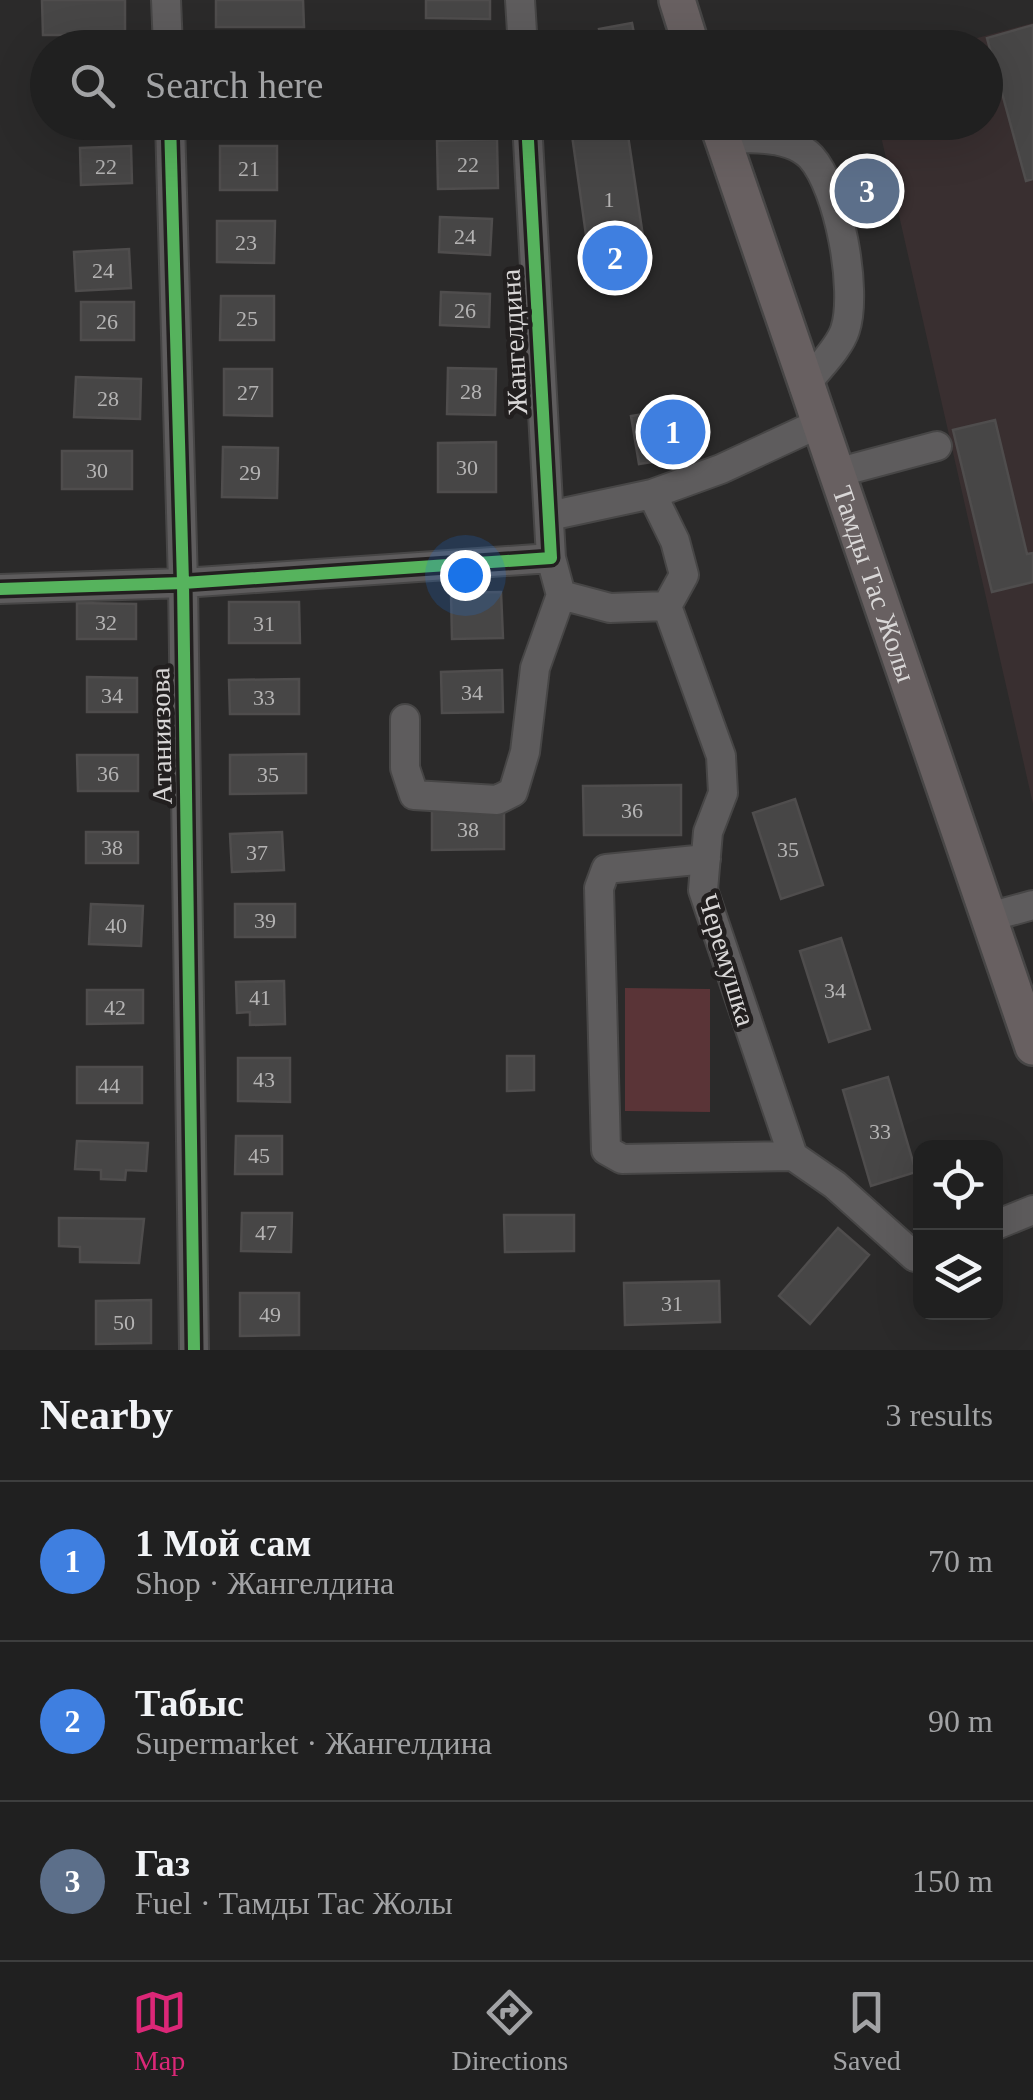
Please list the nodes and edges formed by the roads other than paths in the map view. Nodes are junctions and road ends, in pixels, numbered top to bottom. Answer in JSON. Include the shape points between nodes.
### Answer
{"nodes":[{"id":1,"x":166,"y":0,"type":"edge"},
{"id":2,"x":520,"y":0,"type":"edge"},
{"id":3,"x":677,"y":0,"type":"edge"},
{"id":4,"x":167,"y":30,"type":"edge"},
{"id":5,"x":522,"y":30,"type":"edge"},
{"id":6,"x":686,"y":30,"type":"edge"},
{"id":7,"x":171,"y":140,"type":"edge"},
{"id":8,"x":528,"y":140,"type":"edge"},
{"id":9,"x":722,"y":140,"type":"edge"},
{"id":10,"x":771,"y":140,"type":"edge"},
{"id":11,"x":804,"y":386,"type":"junction"},
{"id":12,"x":818,"y":424,"type":"junction"},
{"id":13,"x":937,"y":446,"type":"dead end"},
{"id":14,"x":836,"y":473,"type":"junction"},
{"id":15,"x":652,"y":494,"type":"junction"},
{"id":16,"x":548,"y":516,"type":"junction"},
{"id":17,"x":551,"y":558,"type":"junction"},
{"id":18,"x":184,"y":583,"type":"junction"},
{"id":19,"x":0,"y":589,"type":"edge"},
{"id":20,"x":561,"y":595,"type":"junction"},
{"id":21,"x":666,"y":606,"type":"junction"},
{"id":22,"x":406,"y":719,"type":"dead end"},
{"id":23,"x":706,"y":858,"type":"junction"},
{"id":24,"x":1033,"y":905,"type":"edge"},
{"id":25,"x":988,"y":917,"type":"junction"},
{"id":26,"x":1033,"y":1046,"type":"edge"},
{"id":27,"x":793,"y":1156,"type":"junction"},
{"id":28,"x":1033,"y":1210,"type":"edge"},
{"id":29,"x":1003,"y":1222,"type":"edge"},
{"id":30,"x":913,"y":1254,"type":"edge"},
{"id":31,"x":194,"y":1350,"type":"edge"}],
"edges":[{"from":1,"to":4,"type":"street"},
{"from":2,"to":5,"type":"street"},
{"from":3,"to":6,"type":"main road"},
{"from":7,"to":18,"type":"street","name":"Атаниязова"},
{"from":8,"to":16,"type":"street","name":"Жангелдина"},
{"from":9,"to":11,"type":"main road","name":"Тамды Тас Жолы"},
{"from":10,"to":11,"type":"street","via":[[810,156],[833,198],[848,269],[846,330]]},
{"from":11,"to":12,"type":"main road","name":"Тамды Тас Жолы"},
{"from":12,"to":14,"type":"main road","name":"Тамды Тас Жолы"},
{"from":12,"to":15,"type":"street","via":[[722,470]]},
{"from":13,"to":14,"type":"street"},
{"from":14,"to":25,"type":"main road","name":"Тамды Тас Жолы"},
{"from":15,"to":16,"type":"street"},
{"from":15,"to":21,"type":"street","via":[[684,575]]},
{"from":16,"to":17,"type":"street","name":"Жангелдина"},
{"from":17,"to":18,"type":"street"},
{"from":17,"to":20,"type":"street"},
{"from":18,"to":19,"type":"street"},
{"from":18,"to":31,"type":"street","name":"Атаниязова"},
{"from":20,"to":21,"type":"street","via":[[610,608]]},
{"from":20,"to":22,"type":"street","via":[[535,668],[514,792],[498,800],[414,795],[406,768]]},
{"from":21,"to":23,"type":"street","name":"Черемушка","via":[[722,756],[723,793]]},
{"from":23,"to":27,"type":"street","name":"Черемушка","via":[[703,890]]},
{"from":23,"to":27,"type":"street","via":[[606,869],[599,888],[606,1150],[622,1158]]},
{"from":24,"to":25,"type":"street"},
{"from":25,"to":26,"type":"main road","name":"Тамды Тас Жолы"},
{"from":27,"to":30,"type":"street"},
{"from":28,"to":29,"type":"street"}]}
